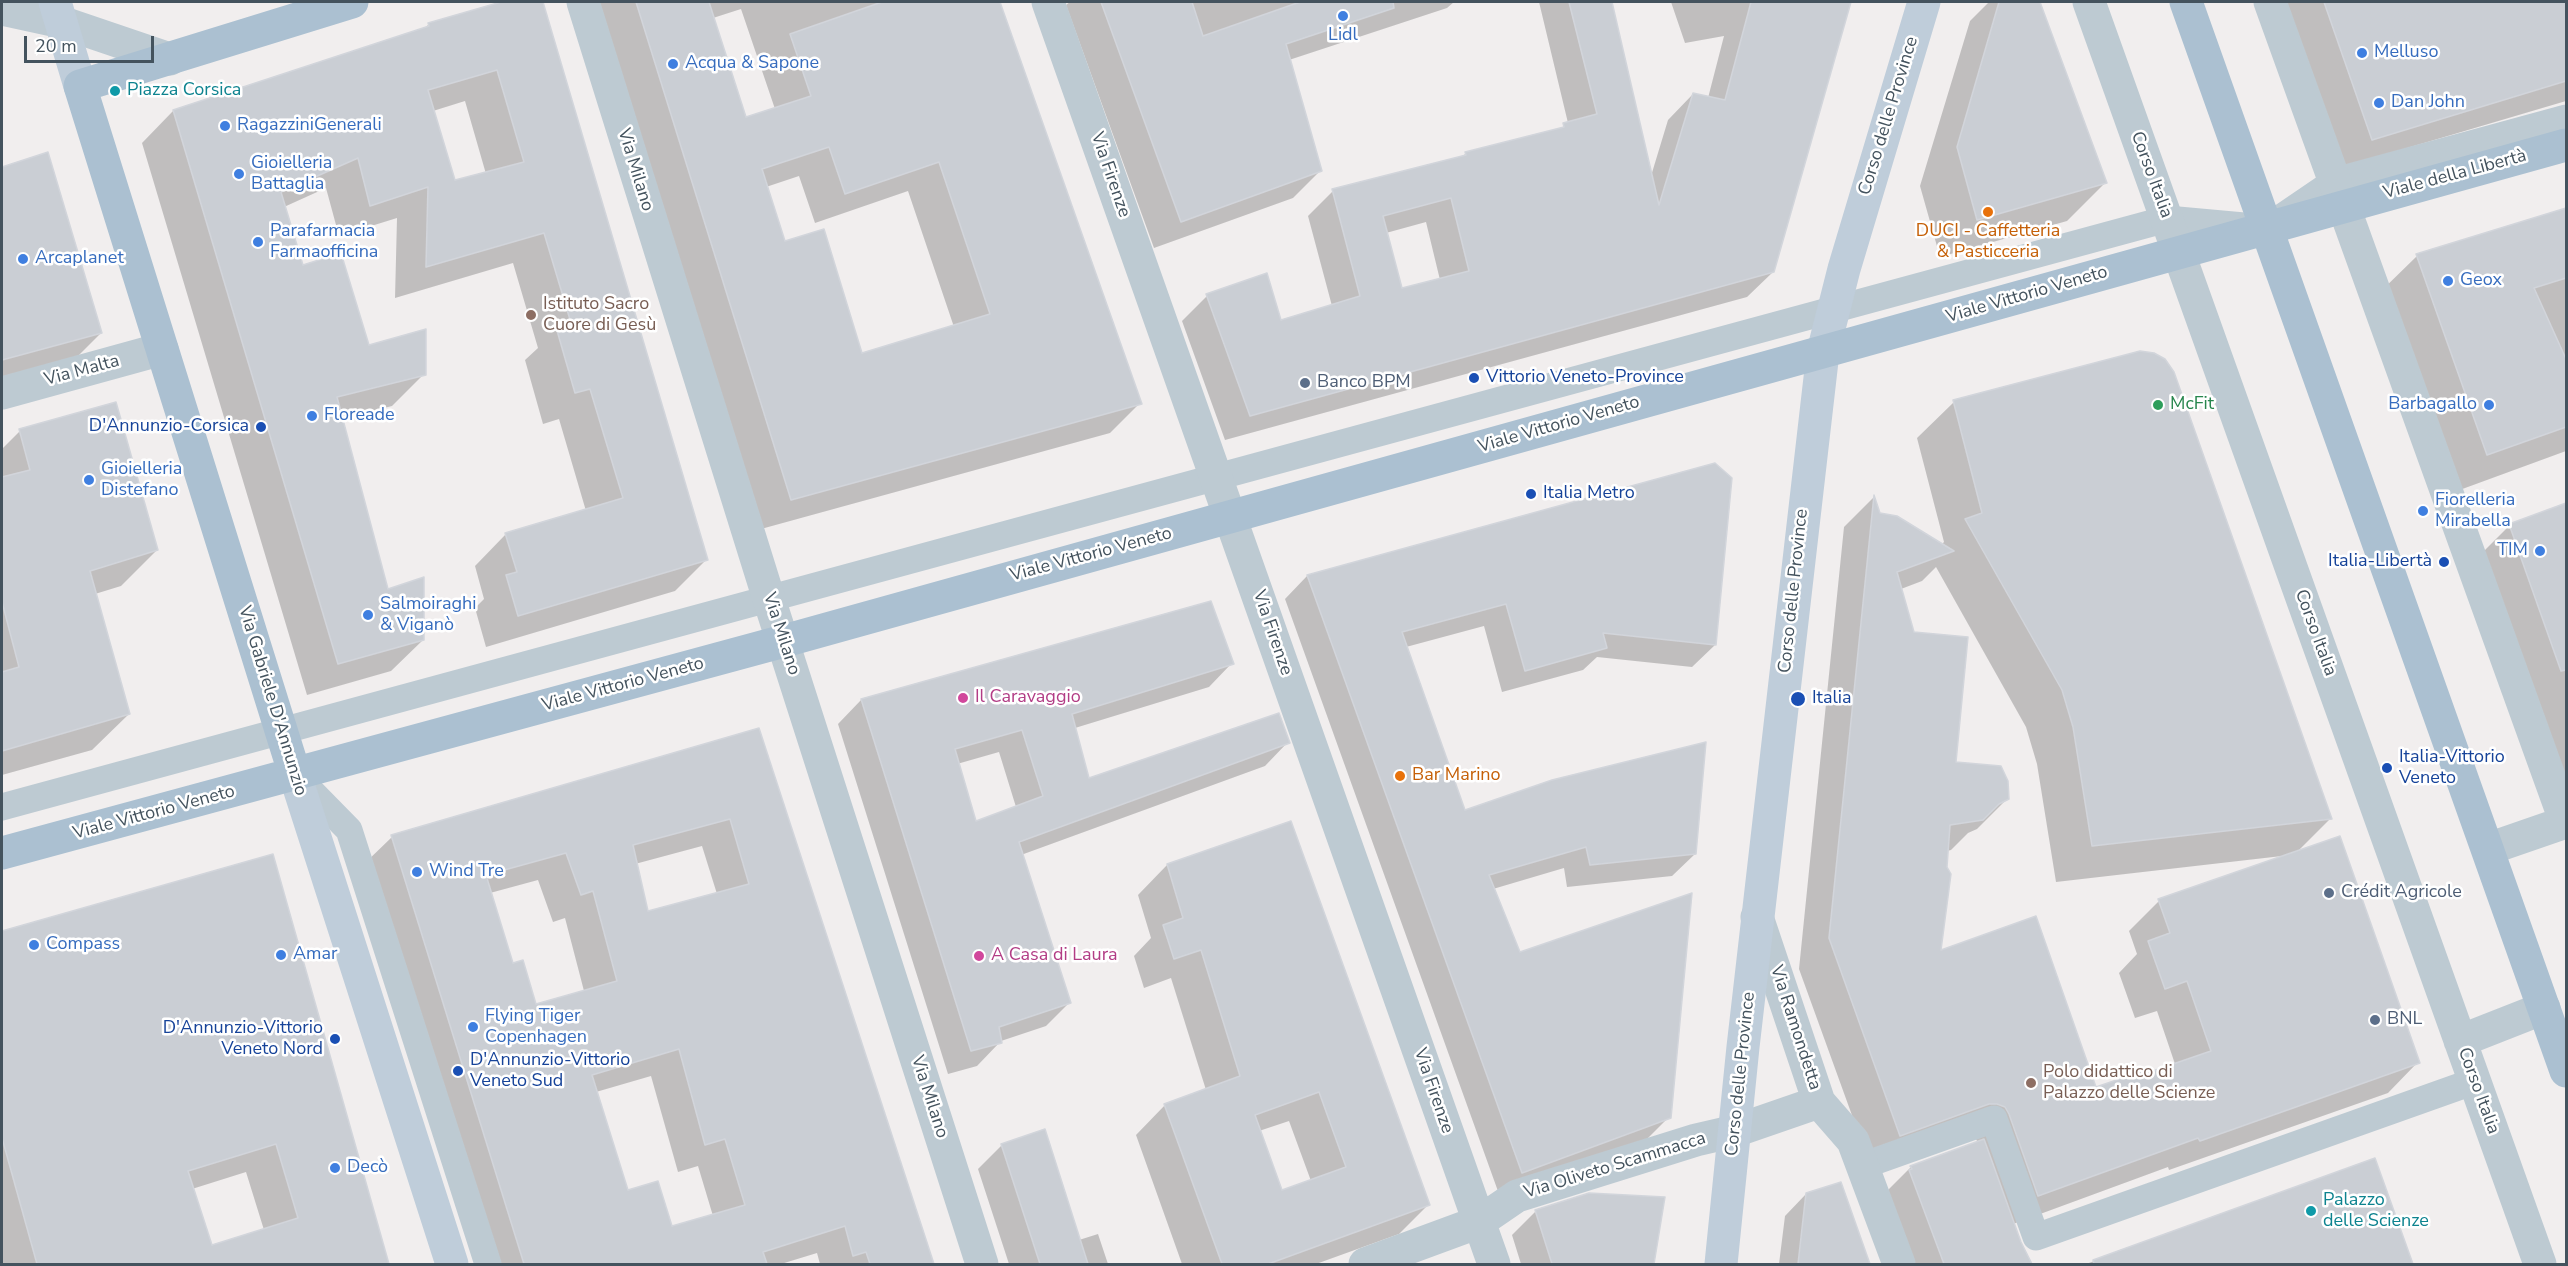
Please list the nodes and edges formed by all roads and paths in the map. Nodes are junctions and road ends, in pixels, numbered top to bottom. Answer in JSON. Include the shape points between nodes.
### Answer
{"nodes":[{"id":1,"x":583,"y":2,"type":"edge"},
{"id":2,"x":1048,"y":2,"type":"edge"},
{"id":3,"x":1924,"y":2,"type":"edge"},
{"id":4,"x":2089,"y":2,"type":"edge"},
{"id":5,"x":2186,"y":2,"type":"edge"},
{"id":6,"x":2270,"y":2,"type":"edge"},
{"id":7,"x":342,"y":3,"type":"edge"},
{"id":8,"x":2,"y":9,"type":"edge"},
{"id":9,"x":58,"y":12,"type":"edge"},
{"id":10,"x":170,"y":59,"type":"junction"},
{"id":11,"x":80,"y":86,"type":"junction"},
{"id":12,"x":2566,"y":118,"type":"edge"},
{"id":13,"x":2566,"y":145,"type":"edge"},
{"id":14,"x":2339,"y":193,"type":"junction"},
{"id":15,"x":2167,"y":219,"type":"junction"},
{"id":16,"x":2266,"y":228,"type":"junction"},
{"id":17,"x":2179,"y":253,"type":"junction"},
{"id":18,"x":1832,"y":310,"type":"junction"},
{"id":19,"x":162,"y":349,"type":"junction"},
{"id":20,"x":1823,"y":352,"type":"junction"},
{"id":21,"x":2,"y":393,"type":"edge"},
{"id":22,"x":1216,"y":477,"type":"junction"},
{"id":23,"x":1230,"y":517,"type":"junction"},
{"id":24,"x":769,"y":599,"type":"junction"},
{"id":25,"x":784,"y":641,"type":"junction"},
{"id":26,"x":282,"y":731,"type":"junction"},
{"id":27,"x":295,"y":775,"type":"junction"},
{"id":28,"x":2,"y":807,"type":"edge"},
{"id":29,"x":2566,"y":822,"type":"edge"},
{"id":30,"x":2488,"y":849,"type":"junction"},
{"id":31,"x":2,"y":854,"type":"edge"},
{"id":32,"x":1757,"y":917,"type":"junction"},
{"id":33,"x":2544,"y":1008,"type":"junction"},
{"id":34,"x":2460,"y":1041,"type":"junction"},
{"id":35,"x":2566,"y":1071,"type":"edge"},
{"id":36,"x":2475,"y":1081,"type":"junction"},
{"id":37,"x":1819,"y":1102,"type":"junction"},
{"id":38,"x":1735,"y":1131,"type":"junction"},
{"id":39,"x":1863,"y":1166,"type":"junction"},
{"id":40,"x":1479,"y":1222,"type":"junction"},
{"id":41,"x":452,"y":1264,"type":"edge"},
{"id":42,"x":488,"y":1264,"type":"edge"},
{"id":43,"x":982,"y":1264,"type":"edge"},
{"id":44,"x":1365,"y":1264,"type":"edge"},
{"id":45,"x":1494,"y":1264,"type":"edge"},
{"id":46,"x":1721,"y":1264,"type":"edge"},
{"id":47,"x":1899,"y":1264,"type":"edge"},
{"id":48,"x":2540,"y":1264,"type":"edge"}],
"edges":[{"from":1,"to":24,"type":"street","name":"Via Milano"},
{"from":2,"to":22,"type":"street","name":"Via Firenze"},
{"from":3,"to":18,"type":"main road","name":"Corso delle Province"},
{"from":4,"to":15,"type":"street","name":"Corso Italia"},
{"from":5,"to":16,"type":"main road"},
{"from":6,"to":14,"type":"street"},
{"from":7,"to":10,"type":"main road"},
{"from":8,"to":9,"type":"street"},
{"from":9,"to":10,"type":"street"},
{"from":9,"to":11,"type":"main road"},
{"from":10,"to":11,"type":"main road"},
{"from":11,"to":19,"type":"main road","name":"Via Gabriele D'Annunzio"},
{"from":12,"to":14,"type":"lane"},
{"from":13,"to":14,"type":"main road","name":"Viale della Libertà"},
{"from":14,"to":16,"type":"main road","name":"Viale della Libertà"},
{"from":14,"to":29,"type":"street"},
{"from":15,"to":16,"type":"lane"},
{"from":15,"to":17,"type":"street","name":"Corso Italia"},
{"from":15,"to":18,"type":"lane"},
{"from":16,"to":17,"type":"main road","name":"Viale Vittorio Veneto"},
{"from":16,"to":30,"type":"main road"},
{"from":17,"to":20,"type":"main road","name":"Viale Vittorio Veneto"},
{"from":17,"to":34,"type":"street","name":"Corso Italia"},
{"from":18,"to":20,"type":"main road","name":"Corso delle Province"},
{"from":18,"to":22,"type":"lane"},
{"from":19,"to":21,"type":"street","name":"Via Malta"},
{"from":19,"to":26,"type":"main road","name":"Via Gabriele D'Annunzio"},
{"from":20,"to":23,"type":"main road","name":"Viale Vittorio Veneto"},
{"from":20,"to":32,"type":"main road","name":"Corso delle Province"},
{"from":22,"to":23,"type":"street","name":"Via Firenze"},
{"from":22,"to":24,"type":"lane"},
{"from":23,"to":25,"type":"main road","name":"Viale Vittorio Veneto"},
{"from":23,"to":40,"type":"street","name":"Via Firenze"},
{"from":24,"to":25,"type":"street","name":"Via Milano"},
{"from":24,"to":26,"type":"lane"},
{"from":25,"to":27,"type":"main road","name":"Viale Vittorio Veneto"},
{"from":25,"to":43,"type":"street","name":"Via Milano"},
{"from":26,"to":27,"type":"main road","name":"Via Gabriele D'Annunzio"},
{"from":26,"to":28,"type":"lane"},
{"from":27,"to":31,"type":"main road","name":"Viale Vittorio Veneto"},
{"from":27,"to":41,"type":"main road","name":"Via Gabriele D'Annunzio"},
{"from":27,"to":42,"type":"lane","via":[[349,830]]},
{"from":29,"to":30,"type":"street"},
{"from":30,"to":33,"type":"main road"},
{"from":32,"to":37,"type":"street","name":"Via Ramondetta"},
{"from":32,"to":38,"type":"main road","name":"Corso delle Province"},
{"from":33,"to":34,"type":"street"},
{"from":33,"to":35,"type":"main road"},
{"from":34,"to":36,"type":"street","name":"Corso Italia"},
{"from":36,"to":39,"type":"lane","via":[[2036,1237],[1994,1119]]},
{"from":36,"to":48,"type":"street","name":"Corso Italia"},
{"from":37,"to":38,"type":"street","name":"Via Oliveto Scammacca"},
{"from":37,"to":39,"type":"street","name":"Via Ramondetta","via":[[1853,1141]]},
{"from":38,"to":40,"type":"street","name":"Via Oliveto Scammacca","via":[[1517,1196]]},
{"from":38,"to":46,"type":"main road","name":"Corso delle Province"},
{"from":39,"to":47,"type":"street","name":"Via Ramondetta"},
{"from":40,"to":44,"type":"street","name":"Via Oliveto Scammacca"},
{"from":40,"to":45,"type":"street","name":"Via Firenze"}]}
